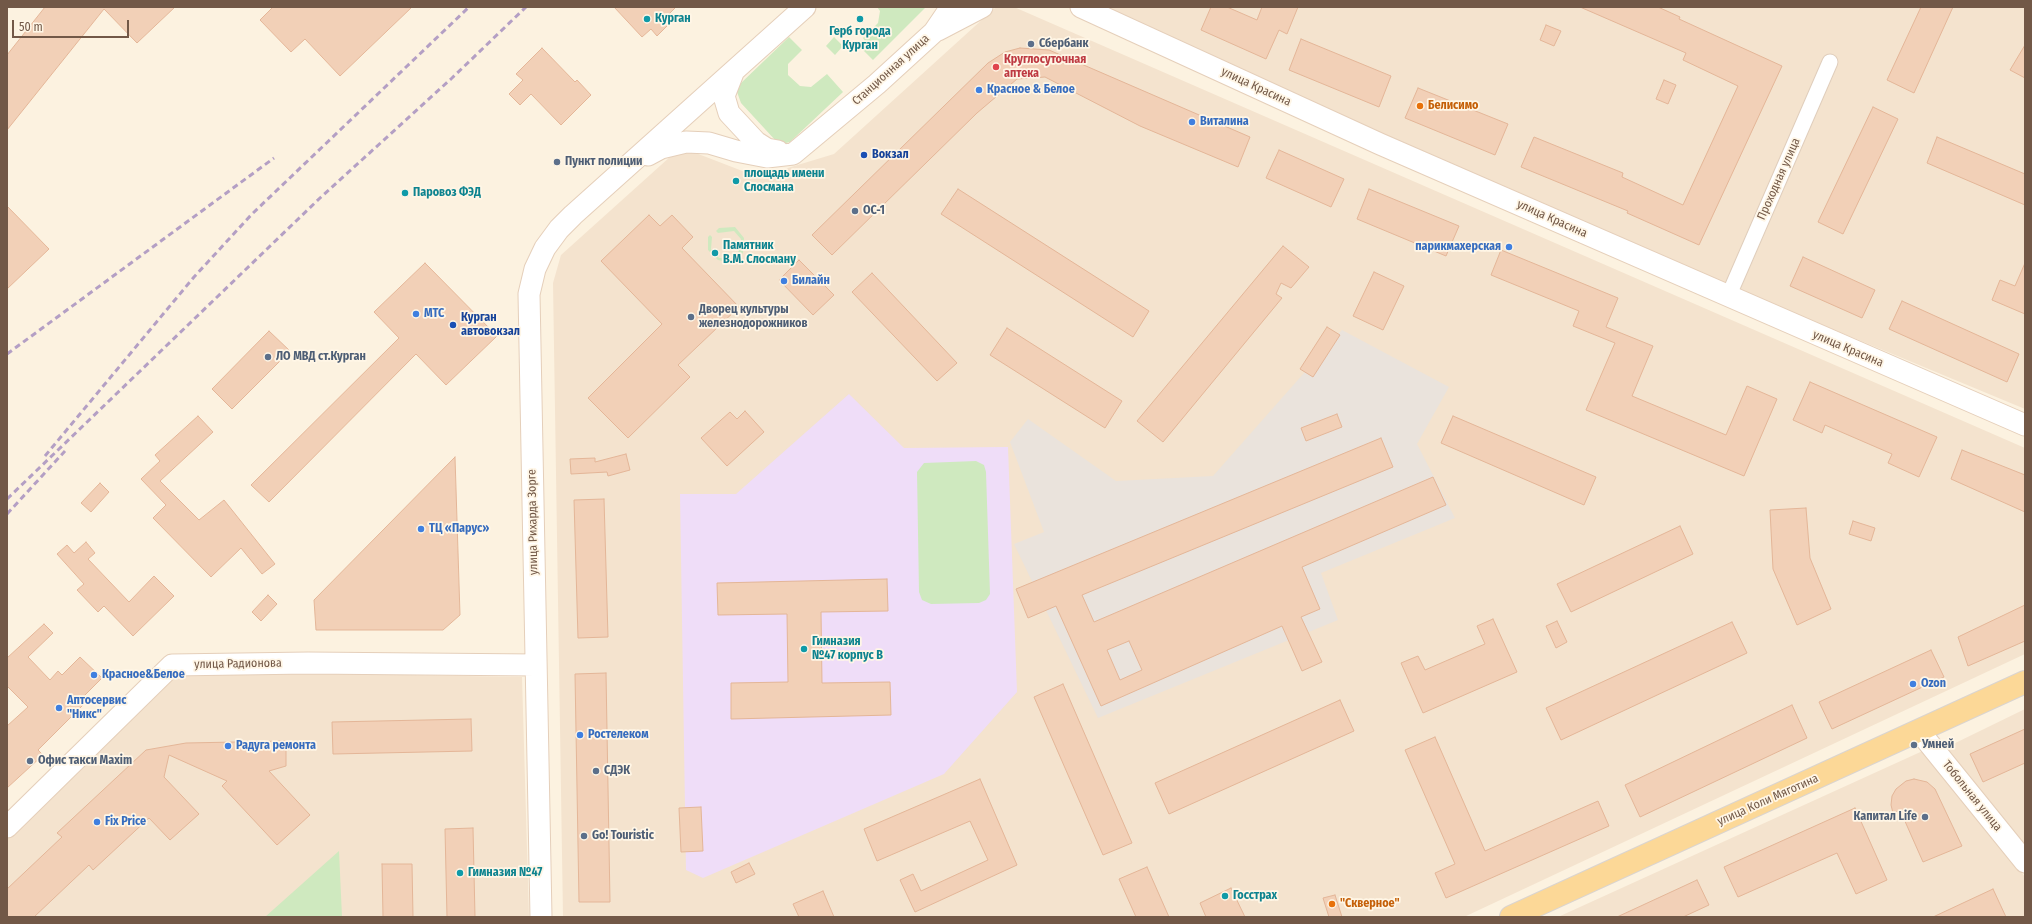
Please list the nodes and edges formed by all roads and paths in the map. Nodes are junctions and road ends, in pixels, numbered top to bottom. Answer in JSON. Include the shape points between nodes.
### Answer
{"nodes":[{"id":1,"x":805,"y":7,"type":"edge"},
{"id":2,"x":941,"y":7,"type":"edge"},
{"id":3,"x":951,"y":7,"type":"edge"},
{"id":4,"x":982,"y":7,"type":"edge"},
{"id":5,"x":1081,"y":7,"type":"edge"},
{"id":6,"x":934,"y":32,"type":"junction"},
{"id":7,"x":1830,"y":62,"type":"dead end"},
{"id":8,"x":734,"y":72,"type":"junction"},
{"id":9,"x":793,"y":154,"type":"junction"},
{"id":10,"x":629,"y":165,"type":"junction"},
{"id":11,"x":1728,"y":297,"type":"junction"},
{"id":12,"x":2025,"y":425,"type":"edge"},
{"id":13,"x":536,"y":666,"type":"junction"},
{"id":14,"x":2025,"y":682,"type":"edge"},
{"id":15,"x":1919,"y":731,"type":"junction"},
{"id":16,"x":7,"y":827,"type":"edge"},
{"id":17,"x":2025,"y":862,"type":"edge"},
{"id":18,"x":541,"y":917,"type":"edge"},
{"id":19,"x":1511,"y":917,"type":"edge"}],
"edges":[{"from":1,"to":8,"type":"main road"},
{"from":2,"to":6,"type":"main road"},
{"from":3,"to":6,"type":"main road","name":"Станционная улица"},
{"from":4,"to":6,"type":"main road"},
{"from":5,"to":11,"type":"main road","name":"улица Красина","via":[[1380,144]]},
{"from":6,"to":9,"type":"main road","name":"Станционная улица","via":[[877,84]]},
{"from":7,"to":11,"type":"street","name":"Проходная улица"},
{"from":8,"to":9,"type":"main road","via":[[724,96],[729,113],[756,142],[767,149]]},
{"from":8,"to":10,"type":"main road"},
{"from":9,"to":10,"type":"main road","via":[[767,157],[709,143],[686,142],[661,148]]},
{"from":10,"to":13,"type":"main road","name":"улица Рихарда Зорге","via":[[559,229],[545,248],[535,269],[529,294]]},
{"from":11,"to":12,"type":"main road","name":"улица Красина"},
{"from":13,"to":16,"type":"main road","name":"улица Радионова","via":[[308,663],[172,665]]},
{"from":13,"to":18,"type":"main road","name":"улица Рихарда Зорге"},
{"from":14,"to":15,"type":"main road","name":"улица Коли Мяготина"},
{"from":15,"to":17,"type":"main road","name":"Тобольная улица"},
{"from":15,"to":19,"type":"main road","name":"улица Коли Мяготина"}]}
